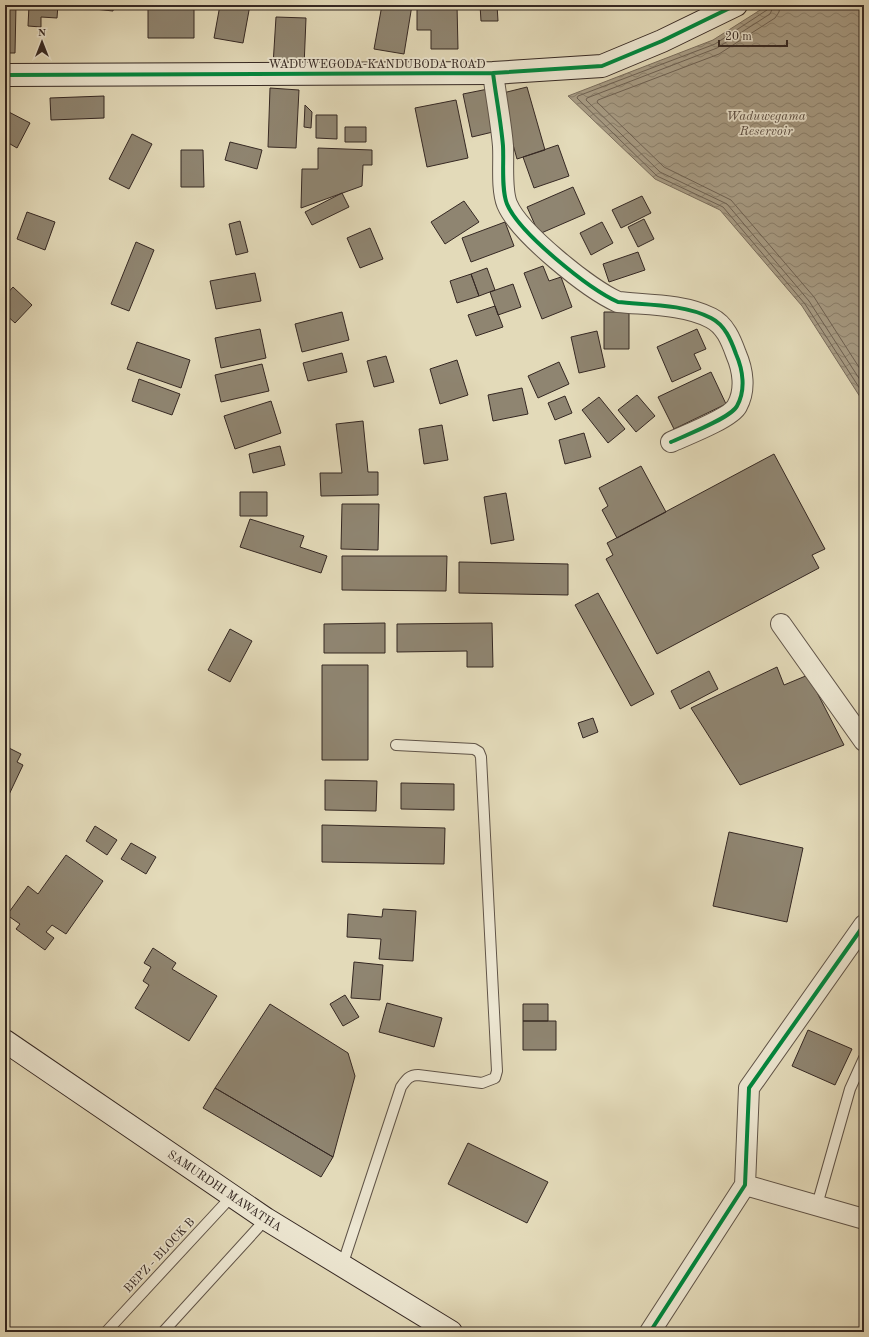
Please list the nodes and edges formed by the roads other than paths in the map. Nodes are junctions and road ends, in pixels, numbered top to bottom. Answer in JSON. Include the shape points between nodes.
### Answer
{"nodes":[{"id":1,"x":736,"y":5,"type":"edge"},
{"id":2,"x":492,"y":73,"type":"junction"},
{"id":3,"x":5,"y":75,"type":"edge"},
{"id":4,"x":671,"y":442,"type":"dead end"},
{"id":5,"x":781,"y":624,"type":"dead end"},
{"id":6,"x":864,"y":741,"type":"edge"},
{"id":7,"x":396,"y":745,"type":"dead end"},
{"id":8,"x":864,"y":925,"type":"edge"},
{"id":9,"x":5,"y":1041,"type":"edge"},
{"id":10,"x":864,"y":1058,"type":"edge"},
{"id":11,"x":745,"y":1185,"type":"junction"},
{"id":12,"x":232,"y":1196,"type":"junction"},
{"id":13,"x":817,"y":1205,"type":"junction"},
{"id":14,"x":864,"y":1218,"type":"edge"},
{"id":15,"x":266,"y":1219,"type":"junction"},
{"id":16,"x":342,"y":1266,"type":"junction"},
{"id":17,"x":106,"y":1332,"type":"edge"},
{"id":18,"x":163,"y":1332,"type":"edge"},
{"id":19,"x":451,"y":1332,"type":"edge"},
{"id":20,"x":650,"y":1332,"type":"edge"}],
"edges":[{"from":1,"to":2,"type":"street","name":"WADUWEGODA-KANDUBODA ROAD","via":[[662,41],[602,66]]},
{"from":2,"to":3,"type":"street","name":"WADUWEGODA-KANDUBODA ROAD"},
{"from":2,"to":4,"type":"street","via":[[503,146],[507,204],[525,228],[559,261],[607,297],[618,302],[694,312],[712,318],[729,335],[738,359],[744,388],[737,407],[728,415]]},
{"from":5,"to":6,"type":"street"},
{"from":7,"to":16,"type":"lane","via":[[474,749],[481,756],[497,1071],[495,1078],[482,1083],[418,1075],[411,1075],[405,1081]]},
{"from":8,"to":11,"type":"street","via":[[749,1088]]},
{"from":9,"to":12,"type":"street","name":"SAMURDHI MAWATHA"},
{"from":10,"to":13,"type":"lane","via":[[850,1089]]},
{"from":11,"to":13,"type":"street"},
{"from":11,"to":20,"type":"street"},
{"from":12,"to":15,"type":"street","name":"SAMURDHI MAWATHA"},
{"from":12,"to":17,"type":"lane","name":"BEPZ - BLOCK B"},
{"from":13,"to":14,"type":"street"},
{"from":15,"to":16,"type":"street","name":"SAMURDHI MAWATHA"},
{"from":15,"to":18,"type":"lane"},
{"from":16,"to":19,"type":"street","name":"SAMURDHI MAWATHA"}]}
